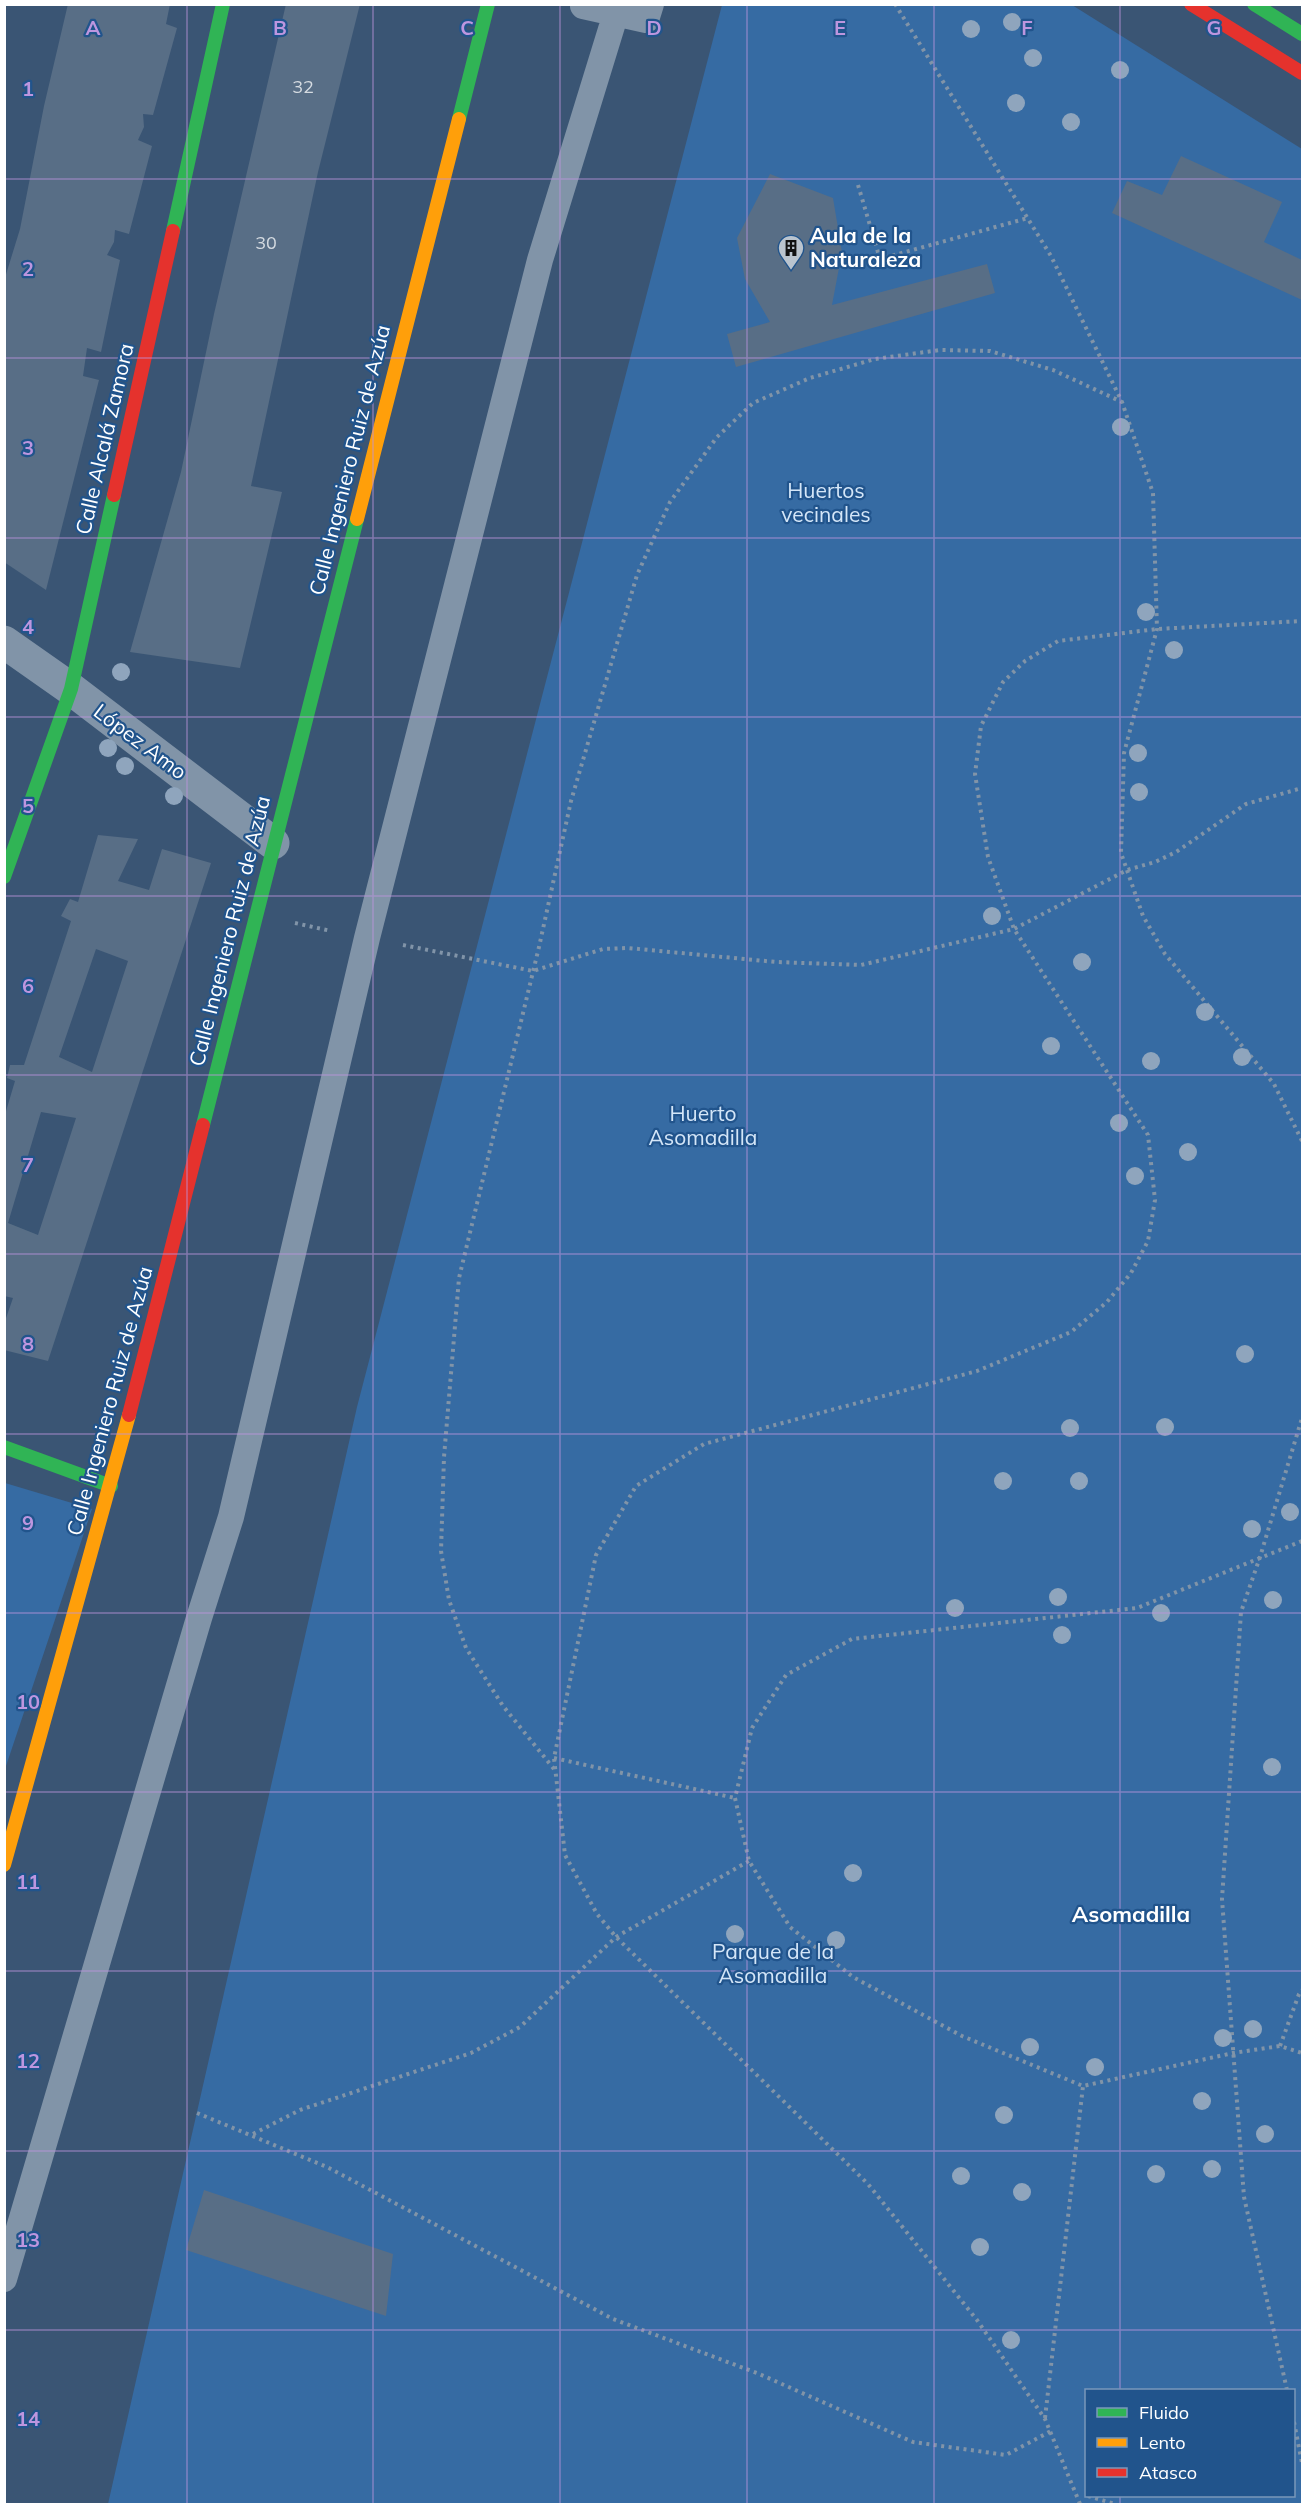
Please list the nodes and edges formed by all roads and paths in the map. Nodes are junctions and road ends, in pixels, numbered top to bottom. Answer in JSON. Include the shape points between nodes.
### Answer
{"nodes":[{"id":1,"x":223,"y":4,"type":"edge"},
{"id":2,"x":488,"y":4,"type":"edge"},
{"id":3,"x":584,"y":4,"type":"edge"},
{"id":4,"x":651,"y":4,"type":"edge"},
{"id":5,"x":895,"y":4,"type":"edge"},
{"id":6,"x":1191,"y":4,"type":"edge"},
{"id":7,"x":1254,"y":4,"type":"edge"},
{"id":8,"x":616,"y":13,"type":"junction"},
{"id":9,"x":1302,"y":34,"type":"edge"},
{"id":10,"x":1302,"y":73,"type":"edge"},
{"id":11,"x":858,"y":185,"type":"dead end"},
{"id":12,"x":1028,"y":218,"type":"junction"},
{"id":13,"x":1122,"y":402,"type":"junction"},
{"id":14,"x":1302,"y":621,"type":"edge"},
{"id":15,"x":1157,"y":629,"type":"junction"},
{"id":16,"x":4,"y":642,"type":"edge"},
{"id":17,"x":71,"y":689,"type":"junction"},
{"id":18,"x":1302,"y":788,"type":"edge"},
{"id":19,"x":273,"y":843,"type":"junction"},
{"id":20,"x":1127,"y":870,"type":"junction"},
{"id":21,"x":4,"y":877,"type":"edge"},
{"id":22,"x":1014,"y":929,"type":"junction"},
{"id":23,"x":533,"y":971,"type":"junction"},
{"id":24,"x":1302,"y":1141,"type":"edge"},
{"id":25,"x":1302,"y":1418,"type":"edge"},
{"id":26,"x":4,"y":1447,"type":"edge"},
{"id":27,"x":111,"y":1486,"type":"junction"},
{"id":28,"x":1302,"y":1541,"type":"edge"},
{"id":29,"x":1260,"y":1557,"type":"junction"},
{"id":30,"x":554,"y":1758,"type":"junction"},
{"id":31,"x":555,"y":1770,"type":"junction"},
{"id":32,"x":735,"y":1798,"type":"junction"},
{"id":33,"x":749,"y":1861,"type":"junction"},
{"id":34,"x":4,"y":1865,"type":"edge"},
{"id":35,"x":616,"y":1937,"type":"junction"},
{"id":36,"x":1302,"y":1990,"type":"edge"},
{"id":37,"x":1280,"y":2046,"type":"junction"},
{"id":38,"x":1233,"y":2053,"type":"junction"},
{"id":39,"x":1302,"y":2053,"type":"edge"},
{"id":40,"x":1083,"y":2086,"type":"junction"},
{"id":41,"x":197,"y":2113,"type":"dead end"},
{"id":42,"x":253,"y":2134,"type":"junction"},
{"id":43,"x":4,"y":2279,"type":"edge"},
{"id":44,"x":1287,"y":2389,"type":"edge"},
{"id":45,"x":1045,"y":2419,"type":"junction"},
{"id":46,"x":1051,"y":2431,"type":"junction"},
{"id":47,"x":1295,"y":2431,"type":"edge"},
{"id":48,"x":1302,"y":2463,"type":"edge"},
{"id":49,"x":1075,"y":2491,"type":"junction"},
{"id":50,"x":1085,"y":2494,"type":"edge"},
{"id":51,"x":1093,"y":2497,"type":"edge"},
{"id":52,"x":1080,"y":2505,"type":"edge"},
{"id":53,"x":1115,"y":2505,"type":"edge"}],
"edges":[{"from":1,"to":17,"type":"street","name":"Calle Alcalá Zamora"},
{"from":2,"to":19,"type":"street","name":"Calle Ingeniero Ruiz de Azúa"},
{"from":3,"to":8,"type":"lane"},
{"from":4,"to":8,"type":"lane","via":[[646,20]]},
{"from":5,"to":12,"type":"path"},
{"from":6,"to":10,"type":"street"},
{"from":7,"to":9,"type":"street"},
{"from":8,"to":43,"type":"lane","via":[[540,260],[368,938],[231,1517]]},
{"from":11,"to":12,"type":"path","via":[[880,259]]},
{"from":12,"to":13,"type":"path","via":[[1051,256]]},
{"from":13,"to":15,"type":"path","via":[[1153,493]]},
{"from":13,"to":23,"type":"path","via":[[1053,370],[990,351],[940,350],[875,359],[810,378],[753,403],[717,437],[670,502],[637,575],[571,801]]},
{"from":14,"to":15,"type":"path"},
{"from":15,"to":20,"type":"path","via":[[1124,753],[1121,853]]},
{"from":15,"to":22,"type":"path","via":[[1058,641],[1025,661],[1003,682],[981,726],[975,774],[988,857]]},
{"from":16,"to":17,"type":"street","name":"López Amo"},
{"from":17,"to":19,"type":"street","name":"López Amo"},
{"from":17,"to":21,"type":"street","name":"Calle Alcalá Zamora"},
{"from":18,"to":20,"type":"path","via":[[1246,804],[1176,852]]},
{"from":19,"to":27,"type":"street","name":"Calle Ingeniero Ruiz de Azúa"},
{"from":20,"to":22,"type":"path"},
{"from":20,"to":24,"type":"path","via":[[1143,916],[1165,954],[1274,1084]]},
{"from":22,"to":23,"type":"path","via":[[861,965],[776,962],[628,948],[603,949]]},
{"from":22,"to":30,"type":"path","via":[[1148,1135],[1155,1200],[1148,1241],[1131,1273],[1107,1302],[1071,1332],[977,1371],[704,1444],[636,1486],[596,1555]]},
{"from":23,"to":31,"type":"path","via":[[459,1278],[444,1457],[441,1551],[449,1600],[466,1648],[503,1706]]},
{"from":25,"to":29,"type":"path"},
{"from":26,"to":27,"type":"street"},
{"from":27,"to":34,"type":"street","name":"Calle Ingeniero Ruiz de Azúa"},
{"from":28,"to":29,"type":"path"},
{"from":29,"to":32,"type":"path","via":[[1137,1608],[852,1639],[786,1675],[752,1728]]},
{"from":29,"to":38,"type":"path","via":[[1240,1612],[1223,1888]]},
{"from":30,"to":31,"type":"path"},
{"from":30,"to":32,"type":"path"},
{"from":31,"to":35,"type":"path","via":[[565,1855],[597,1914]]},
{"from":32,"to":33,"type":"path"},
{"from":33,"to":35,"type":"path"},
{"from":33,"to":40,"type":"path","via":[[790,1927],[853,1977],[962,2036]]},
{"from":35,"to":42,"type":"path","via":[[520,2026],[481,2048],[300,2110]]},
{"from":35,"to":45,"type":"path","via":[[868,2184],[977,2320]]},
{"from":36,"to":37,"type":"path"},
{"from":37,"to":38,"type":"path"},
{"from":37,"to":39,"type":"path"},
{"from":38,"to":40,"type":"path"},
{"from":38,"to":44,"type":"path","via":[[1244,2197]]},
{"from":40,"to":45,"type":"path"},
{"from":41,"to":42,"type":"path"},
{"from":42,"to":46,"type":"path","via":[[327,2168],[613,2319],[757,2373],[913,2442],[1006,2455]]},
{"from":45,"to":46,"type":"path"},
{"from":46,"to":49,"type":"path"},
{"from":47,"to":48,"type":"path"},
{"from":49,"to":50,"type":"path"},
{"from":49,"to":52,"type":"path"},
{"from":51,"to":53,"type":"path"}]}
